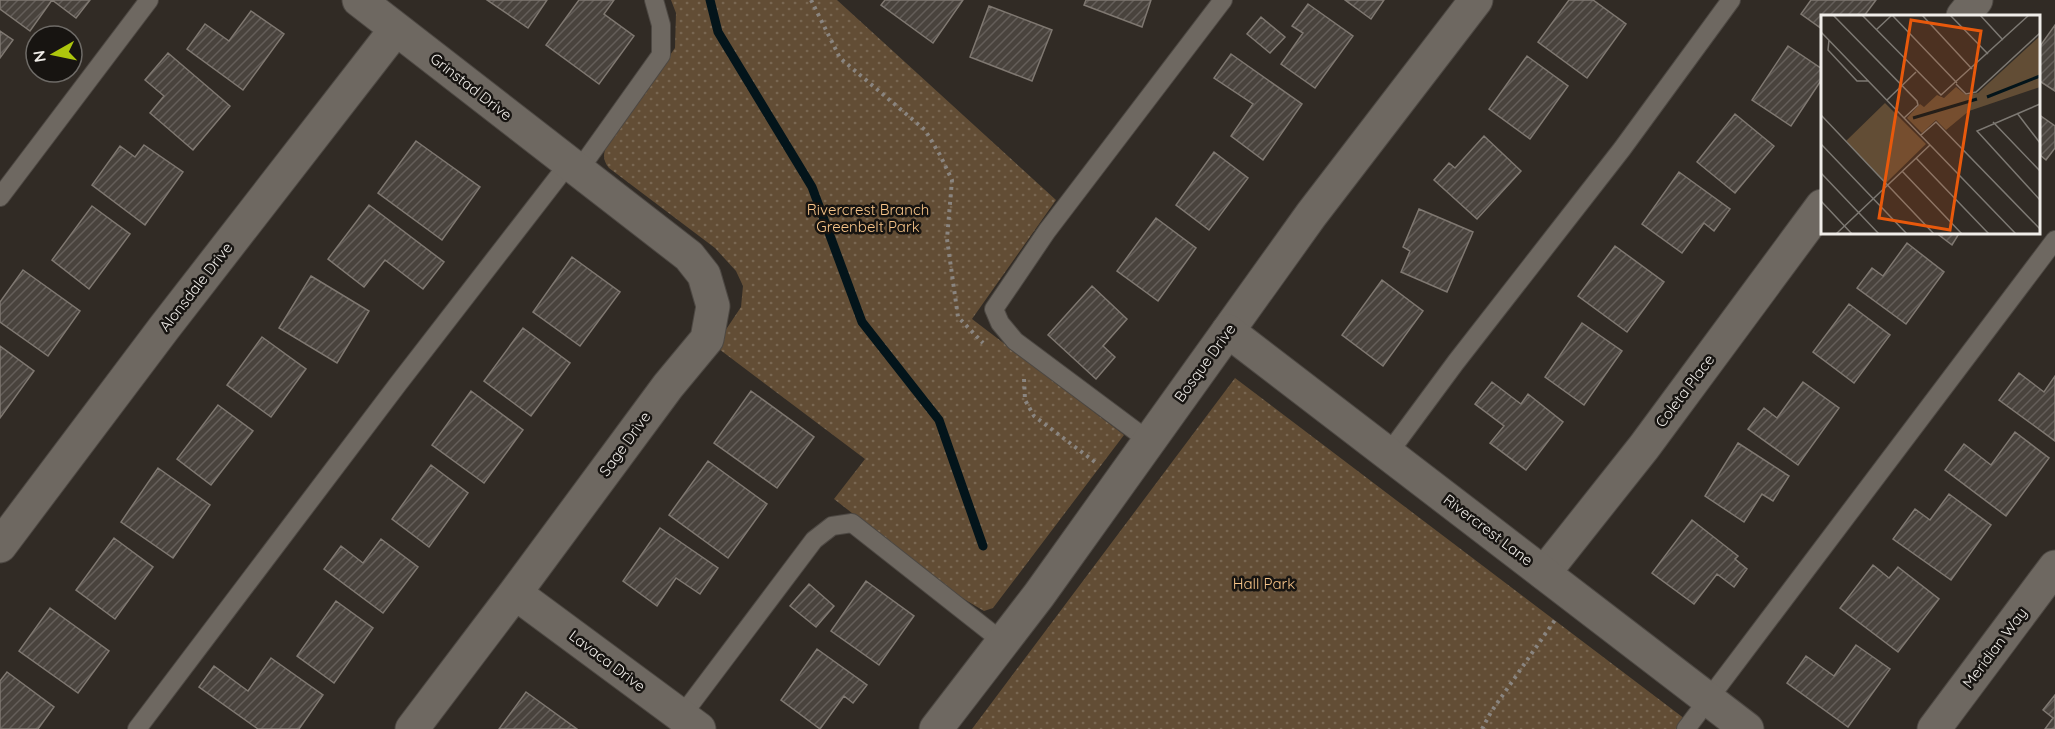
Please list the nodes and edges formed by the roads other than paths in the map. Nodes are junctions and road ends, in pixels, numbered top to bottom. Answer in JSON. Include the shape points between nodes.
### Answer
{"nodes":[{"id":1,"x":149,"y":0,"type":"edge"},
{"id":2,"x":358,"y":0,"type":"edge"},
{"id":3,"x":654,"y":0,"type":"edge"},
{"id":4,"x":1223,"y":0,"type":"edge"},
{"id":5,"x":1476,"y":0,"type":"edge"},
{"id":6,"x":1731,"y":0,"type":"edge"},
{"id":7,"x":1976,"y":0,"type":"edge"},
{"id":8,"x":1964,"y":15,"type":"edge"},
{"id":9,"x":396,"y":29,"type":"junction"},
{"id":10,"x":577,"y":169,"type":"junction"},
{"id":11,"x":0,"y":197,"type":"edge"},
{"id":12,"x":1821,"y":207,"type":"edge"},
{"id":13,"x":2055,"y":240,"type":"edge"},
{"id":14,"x":1228,"y":331,"type":"junction"},
{"id":15,"x":1149,"y":441,"type":"junction"},
{"id":16,"x":1388,"y":454,"type":"junction"},
{"id":17,"x":0,"y":546,"type":"edge"},
{"id":18,"x":2055,"y":567,"type":"edge"},
{"id":19,"x":1544,"y":573,"type":"junction"},
{"id":20,"x":515,"y":593,"type":"junction"},
{"id":21,"x":1003,"y":642,"type":"junction"},
{"id":22,"x":1709,"y":700,"type":"junction"},
{"id":23,"x":684,"y":725,"type":"edge"},
{"id":24,"x":137,"y":729,"type":"edge"},
{"id":25,"x":412,"y":729,"type":"edge"},
{"id":26,"x":936,"y":729,"type":"edge"},
{"id":27,"x":1686,"y":729,"type":"edge"},
{"id":28,"x":1747,"y":729,"type":"edge"},
{"id":29,"x":1934,"y":729,"type":"edge"}],
"edges":[{"from":1,"to":11,"type":"lane"},
{"from":2,"to":9,"type":"street","name":"Grinstad Drive"},
{"from":3,"to":10,"type":"lane","via":[[661,25],[661,55]]},
{"from":4,"to":15,"type":"lane","via":[[1047,231],[994,309],[999,323],[1015,341]]},
{"from":5,"to":14,"type":"street","name":"Bosque Drive","via":[[1311,215]]},
{"from":6,"to":16,"type":"lane"},
{"from":7,"to":8,"type":"street"},
{"from":9,"to":10,"type":"street","name":"Grinstad Drive"},
{"from":9,"to":17,"type":"street","name":"Alonsdale Drive"},
{"from":10,"to":20,"type":"street","name":"Sage Drive","via":[[689,255],[704,275],[713,306],[707,339]]},
{"from":10,"to":24,"type":"lane","via":[[398,384]]},
{"from":12,"to":19,"type":"street","name":"Coleta Place","via":[[1644,447]]},
{"from":13,"to":22,"type":"lane"},
{"from":14,"to":15,"type":"street","name":"Bosque Drive"},
{"from":14,"to":16,"type":"street","name":"Rivercrest Lane"},
{"from":15,"to":21,"type":"street","name":"Bosque Drive"},
{"from":16,"to":19,"type":"street","name":"Rivercrest Lane"},
{"from":18,"to":29,"type":"street","name":"Meridian Way"},
{"from":19,"to":22,"type":"street","name":"Rivercrest Lane"},
{"from":20,"to":23,"type":"street","name":"Lavaca Drive"},
{"from":20,"to":25,"type":"street","name":"Sage Drive"},
{"from":21,"to":23,"type":"lane","via":[[852,523],[832,526],[814,540]]},
{"from":21,"to":26,"type":"street","name":"Bosque Drive"},
{"from":22,"to":27,"type":"lane"},
{"from":22,"to":28,"type":"street","name":"Rivercrest Lane"}]}
